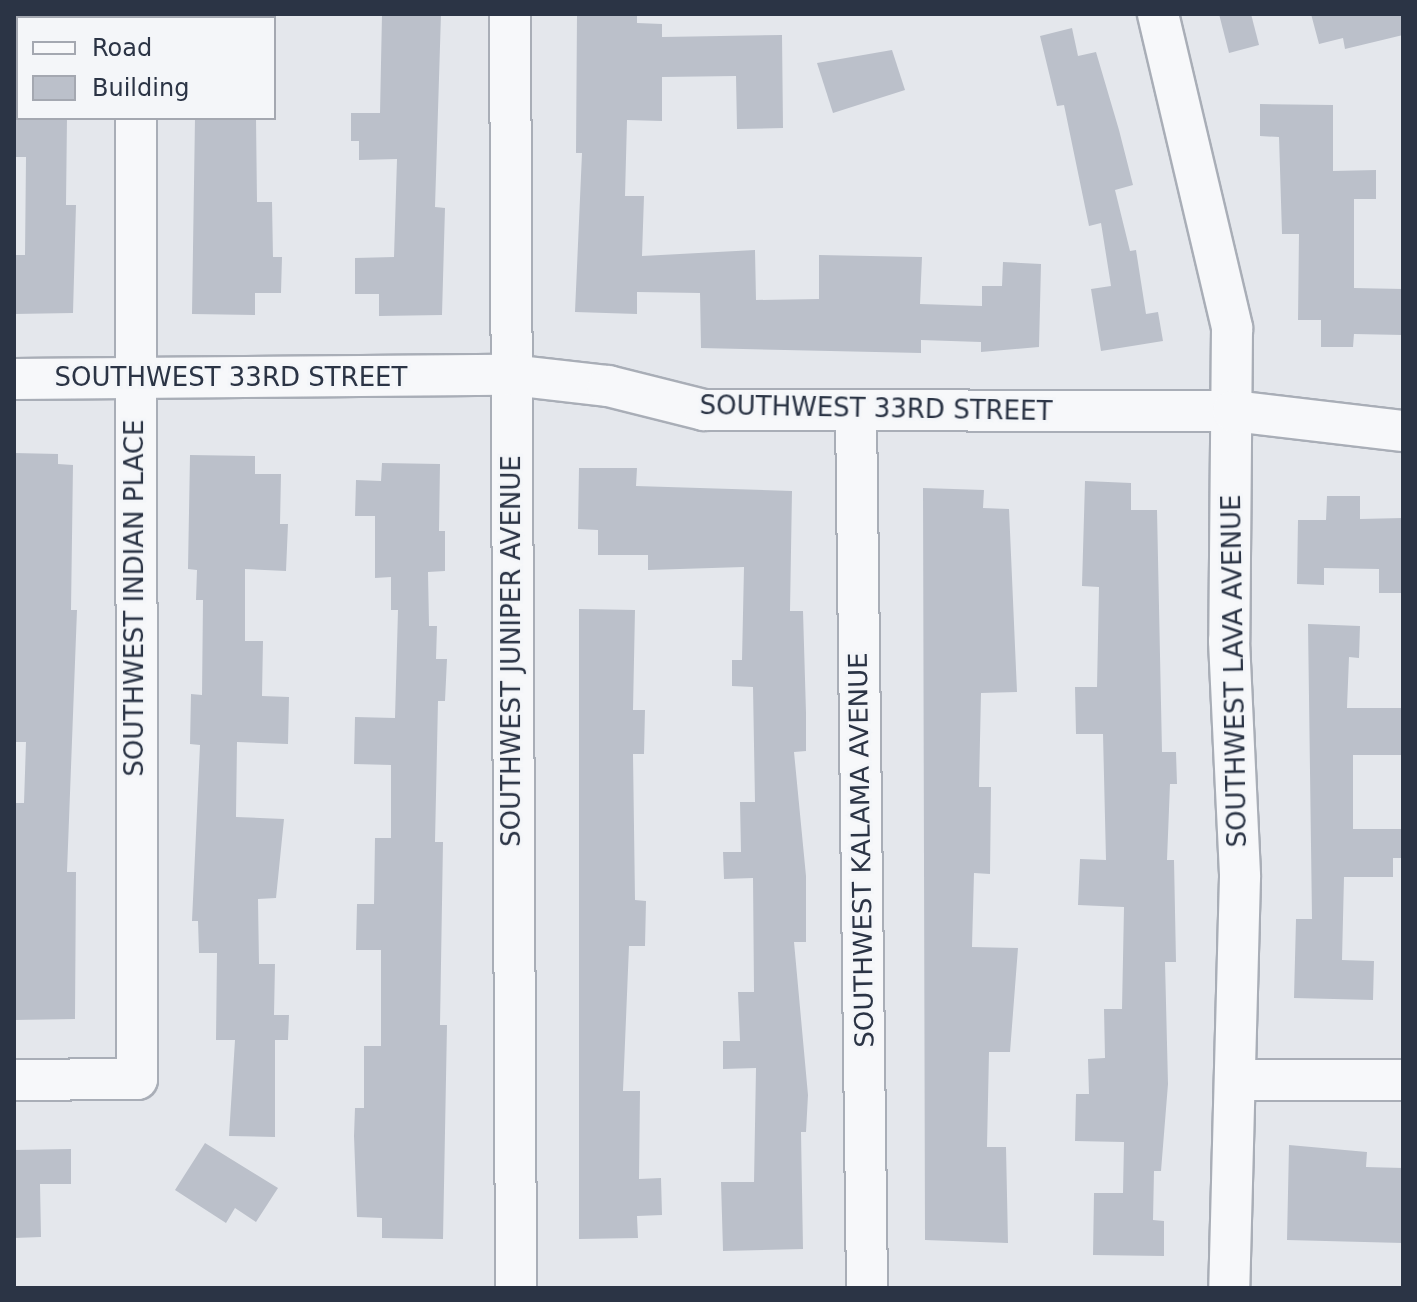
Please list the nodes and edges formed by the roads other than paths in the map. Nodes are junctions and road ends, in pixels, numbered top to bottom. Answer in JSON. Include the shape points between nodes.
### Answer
{"nodes":[{"id":1,"x":510,"y":14,"type":"edge"},
{"id":2,"x":1158,"y":14,"type":"edge"},
{"id":3,"x":136,"y":120,"type":"edge"},
{"id":4,"x":511,"y":375,"type":"junction"},
{"id":5,"x":14,"y":379,"type":"edge"},
{"id":6,"x":135,"y":379,"type":"junction"},
{"id":7,"x":1233,"y":411,"type":"junction"},
{"id":8,"x":856,"y":413,"type":"junction"},
{"id":9,"x":1403,"y":431,"type":"edge"},
{"id":10,"x":14,"y":1080,"type":"edge"},
{"id":11,"x":1237,"y":1080,"type":"junction"},
{"id":12,"x":1403,"y":1080,"type":"edge"},
{"id":13,"x":516,"y":1288,"type":"edge"},
{"id":14,"x":867,"y":1288,"type":"edge"},
{"id":15,"x":1229,"y":1288,"type":"edge"}],
"edges":[{"from":1,"to":4,"type":"street","name":"SOUTHWEST JUNIPER AVENUE"},
{"from":2,"to":7,"type":"street","name":"SOUTHWEST LAVA AVENUE","via":[[1219,247],[1232,328]]},
{"from":3,"to":6,"type":"street","name":"SOUTHWEST INDIAN PLACE"},
{"from":4,"to":6,"type":"street","name":"SOUTHWEST 33RD STREET"},
{"from":4,"to":8,"type":"street","name":"SOUTHWEST 33RD STREET","via":[[608,386],[704,410]]},
{"from":4,"to":13,"type":"street","name":"SOUTHWEST JUNIPER AVENUE"},
{"from":5,"to":6,"type":"street","name":"SOUTHWEST 33RD STREET"},
{"from":6,"to":10,"type":"street","name":"SOUTHWEST INDIAN PLACE","via":[[137,1079]]},
{"from":7,"to":8,"type":"street","name":"SOUTHWEST 33RD STREET"},
{"from":7,"to":9,"type":"street","name":"SOUTHWEST 33RD STREET"},
{"from":7,"to":11,"type":"street","name":"SOUTHWEST LAVA AVENUE","via":[[1228,547],[1240,863]]},
{"from":8,"to":14,"type":"street","name":"SOUTHWEST KALAMA AVENUE"},
{"from":11,"to":12,"type":"street"},
{"from":11,"to":15,"type":"street","name":"SOUTHWEST LAVA AVENUE"}]}
